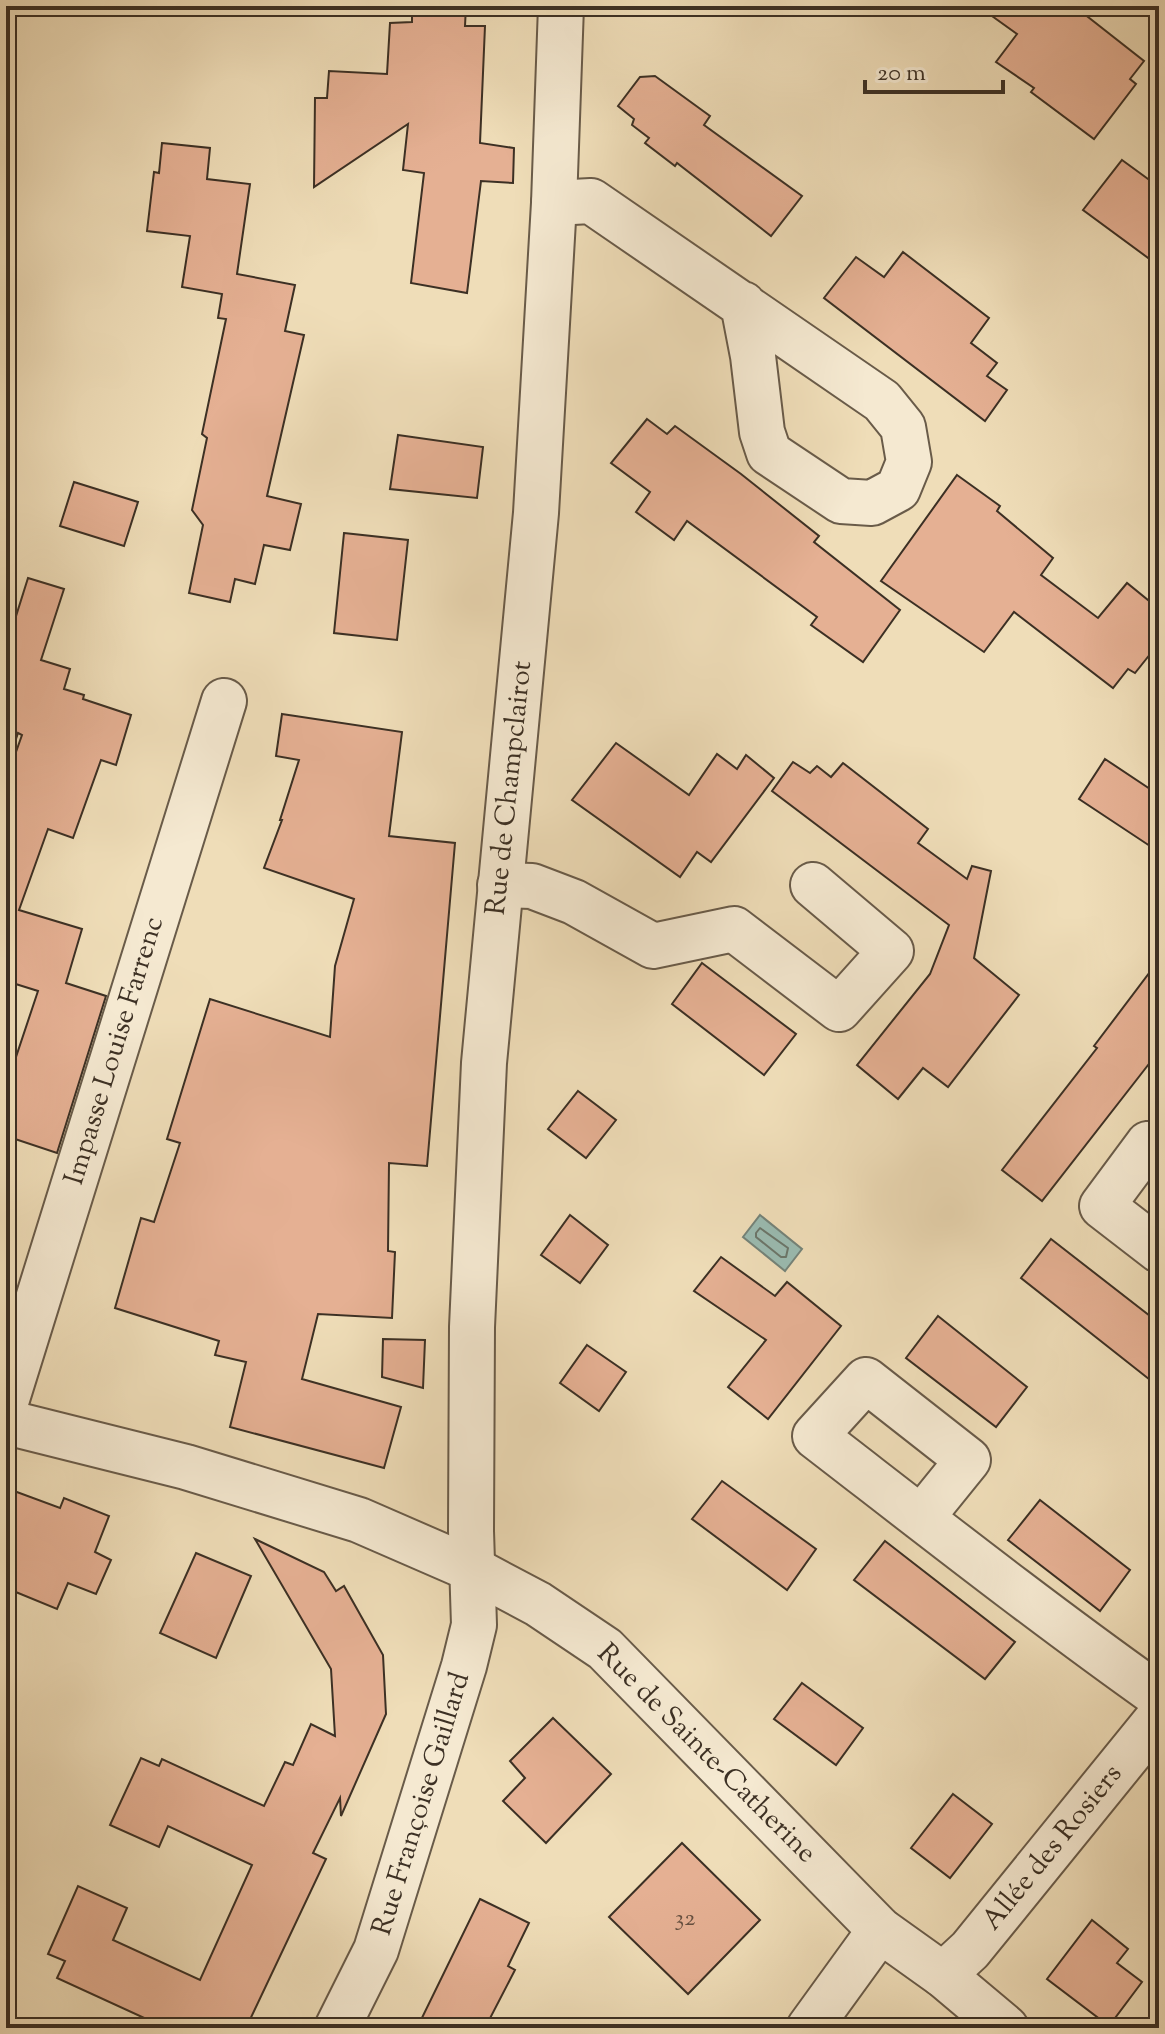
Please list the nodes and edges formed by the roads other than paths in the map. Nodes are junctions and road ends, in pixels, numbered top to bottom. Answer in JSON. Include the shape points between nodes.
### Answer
{"nodes":[{"id":1,"x":561,"y":6,"type":"edge"},
{"id":2,"x":554,"y":203,"type":"junction"},
{"id":3,"x":743,"y":304,"type":"junction"},
{"id":4,"x":224,"y":701,"type":"dead end"},
{"id":5,"x":500,"y":885,"type":"junction"},
{"id":6,"x":813,"y":885,"type":"dead end"},
{"id":7,"x":1159,"y":1153,"type":"edge"},
{"id":8,"x":1159,"y":1250,"type":"edge"},
{"id":9,"x":6,"y":1402,"type":"edge"},
{"id":10,"x":6,"y":1422,"type":"edge"},
{"id":11,"x":921,"y":1518,"type":"dead end"},
{"id":12,"x":474,"y":1570,"type":"junction"},
{"id":13,"x":1156,"y":1722,"type":"edge"},
{"id":14,"x":880,"y":1930,"type":"junction"},
{"id":15,"x":943,"y":1975,"type":"junction"},
{"id":16,"x":337,"y":2028,"type":"edge"},
{"id":17,"x":809,"y":2028,"type":"edge"},
{"id":18,"x":1006,"y":2028,"type":"edge"}],
"edges":[{"from":1,"to":2,"type":"street","name":"Rue de Champclairot"},
{"from":2,"to":3,"type":"street","via":[[591,201]]},
{"from":2,"to":5,"type":"street","name":"Rue de Champclairot","via":[[536,513]]},
{"from":3,"to":3,"type":"street","via":[[882,401],[903,427],[909,462],[898,489],[872,503],[841,501],[769,453]]},
{"from":4,"to":9,"type":"street","name":"Impasse Louise Farrenc"},
{"from":5,"to":6,"type":"street","via":[[532,886],[574,902],[653,946],[734,929],[839,1009],[891,951]]},
{"from":5,"to":12,"type":"street","name":"Rue de Champclairot","via":[[484,1063],[472,1327]]},
{"from":7,"to":8,"type":"street","via":[[1148,1144],[1102,1206]]},
{"from":10,"to":12,"type":"street","name":"Rue de Sainte-Catherine","via":[[186,1467],[359,1520]]},
{"from":11,"to":13,"type":"street","via":[[1060,1626]]},
{"from":12,"to":14,"type":"street","name":"Rue de Sainte-Catherine","via":[[605,1649]]},
{"from":12,"to":16,"type":"street","name":"Rue Françoise Gaillard","via":[[474,1625],[464,1666],[376,1950]]},
{"from":13,"to":15,"type":"street","name":"Allée des Rosiers","via":[[970,1950]]},
{"from":14,"to":15,"type":"street","name":"Rue de Sainte-Catherine"},
{"from":14,"to":17,"type":"street"},
{"from":15,"to":18,"type":"street","name":"Rue de Sainte-Catherine"}]}
